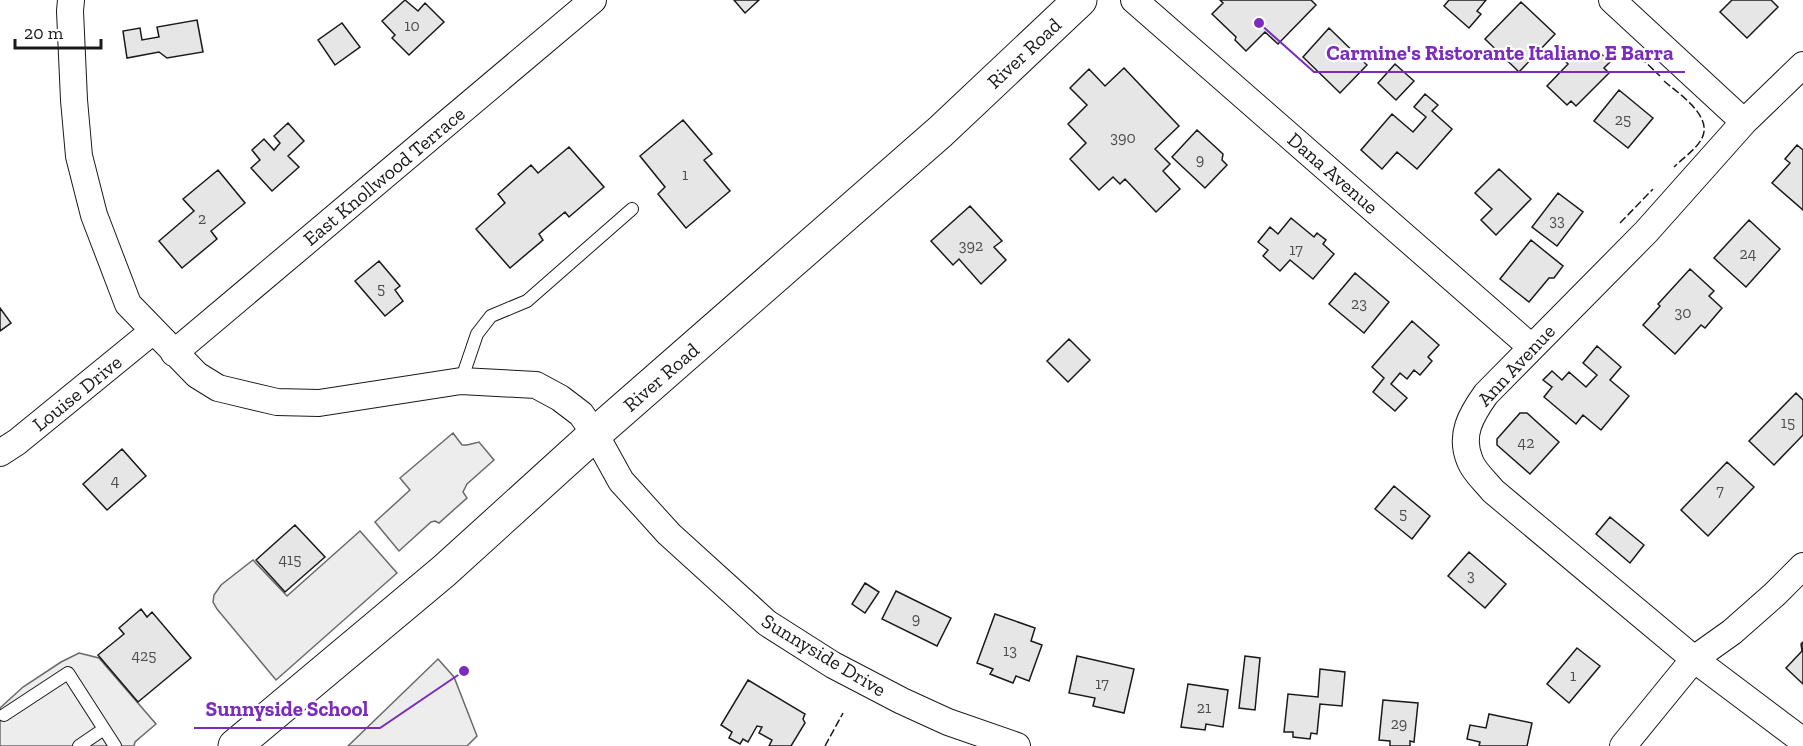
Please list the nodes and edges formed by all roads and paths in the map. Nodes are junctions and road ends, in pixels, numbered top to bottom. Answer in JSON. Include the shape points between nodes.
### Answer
{"nodes":[{"id":1,"x":72,"y":0,"type":"edge"},
{"id":2,"x":593,"y":0,"type":"edge"},
{"id":3,"x":1080,"y":0,"type":"edge"},
{"id":4,"x":1134,"y":0,"type":"edge"},
{"id":5,"x":1612,"y":0,"type":"edge"},
{"id":6,"x":1803,"y":65,"type":"edge"},
{"id":7,"x":1744,"y":122,"type":"junction"},
{"id":8,"x":632,"y":209,"type":"dead end"},
{"id":9,"x":153,"y":331,"type":"junction"},
{"id":10,"x":1531,"y":347,"type":"junction"},
{"id":11,"x":174,"y":353,"type":"junction"},
{"id":12,"x":461,"y":381,"type":"junction"},
{"id":13,"x":595,"y":434,"type":"junction"},
{"id":14,"x":0,"y":453,"type":"edge"},
{"id":15,"x":1803,"y":566,"type":"edge"},
{"id":16,"x":1694,"y":659,"type":"junction"},
{"id":17,"x":4,"y":715,"type":"dead end"},
{"id":18,"x":104,"y":729,"type":"junction"},
{"id":19,"x":1803,"y":741,"type":"edge"},
{"id":20,"x":79,"y":746,"type":"edge"},
{"id":21,"x":115,"y":746,"type":"edge"},
{"id":22,"x":236,"y":746,"type":"edge"},
{"id":23,"x":1017,"y":746,"type":"edge"},
{"id":24,"x":1623,"y":746,"type":"edge"}],
"edges":[{"from":1,"to":9,"type":"street","name":"Sunnyside Drive","via":[[79,156],[94,215],[128,304]]},
{"from":2,"to":11,"type":"street","name":"East Knollwood Terrace"},
{"from":3,"to":13,"type":"main road","name":"River Road","via":[[940,132]]},
{"from":4,"to":10,"type":"street","name":"Dana Avenue"},
{"from":5,"to":7,"type":"street"},
{"from":6,"to":7,"type":"street","name":"Ann Avenue"},
{"from":7,"to":10,"type":"street","name":"Ann Avenue","via":[[1646,232]]},
{"from":8,"to":12,"type":"lane","via":[[526,301],[491,316],[477,334]]},
{"from":9,"to":11,"type":"street","name":"Sunnyside Drive"},
{"from":9,"to":14,"type":"street","name":"Louise Drive"},
{"from":10,"to":16,"type":"street","name":"Ann Avenue","via":[[1472,414],[1464,440],[1470,462],[1493,492]]},
{"from":11,"to":12,"type":"street","name":"Sunnyside Drive","via":[[218,388],[277,402],[319,403]]},
{"from":12,"to":13,"type":"street","name":"Sunnyside Drive","via":[[536,385],[581,414]]},
{"from":13,"to":22,"type":"main road","name":"River Road","via":[[444,571]]},
{"from":13,"to":23,"type":"street","name":"Sunnyside Drive","via":[[621,481],[669,534],[767,623],[833,665],[902,701]]},
{"from":15,"to":16,"type":"street","via":[[1732,632]]},
{"from":16,"to":19,"type":"street","name":"Ann Avenue"},
{"from":16,"to":24,"type":"street"},
{"from":17,"to":18,"type":"lane","via":[[68,673]]},
{"from":18,"to":20,"type":"lane"},
{"from":18,"to":21,"type":"lane"}]}
